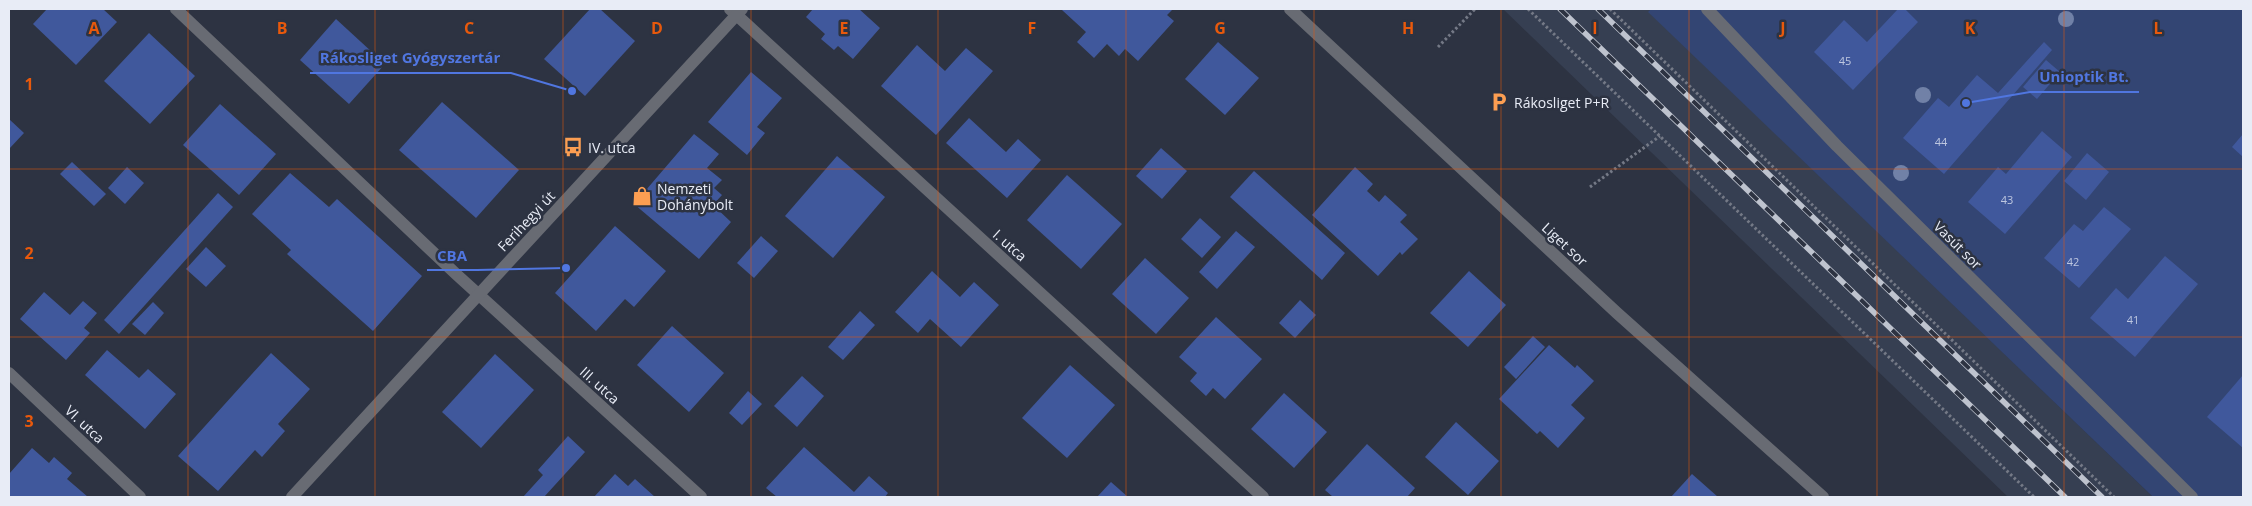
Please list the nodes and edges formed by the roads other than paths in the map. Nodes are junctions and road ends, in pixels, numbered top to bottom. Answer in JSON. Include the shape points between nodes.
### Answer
{"nodes":[{"id":1,"x":176,"y":9,"type":"edge"},
{"id":2,"x":1290,"y":9,"type":"edge"},
{"id":3,"x":1707,"y":9,"type":"edge"},
{"id":4,"x":736,"y":11,"type":"edge"},
{"id":5,"x":478,"y":294,"type":"junction"},
{"id":6,"x":9,"y":372,"type":"edge"},
{"id":7,"x":140,"y":497,"type":"edge"},
{"id":8,"x":292,"y":497,"type":"edge"},
{"id":9,"x":701,"y":497,"type":"edge"},
{"id":10,"x":1263,"y":497,"type":"edge"},
{"id":11,"x":1823,"y":497,"type":"edge"},
{"id":12,"x":2192,"y":497,"type":"edge"}],
"edges":[{"from":1,"to":5,"type":"street"},
{"from":2,"to":11,"type":"street","name":"Liget sor","via":[[1617,313]]},
{"from":3,"to":12,"type":"street","name":"Vasút sor","via":[[1837,146]]},
{"from":4,"to":5,"type":"street","name":"Ferihegyi út"},
{"from":4,"to":10,"type":"street","name":"I. utca"},
{"from":5,"to":8,"type":"street","name":"Ferihegyi út"},
{"from":5,"to":9,"type":"street","name":"III. utca"},
{"from":6,"to":7,"type":"street","name":"VI. utca"}]}
